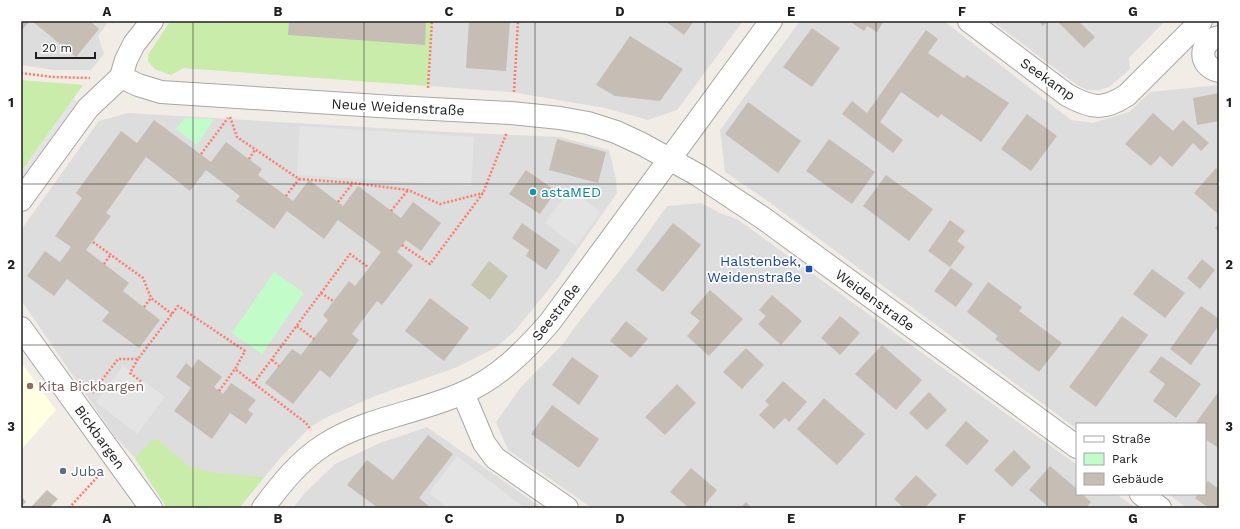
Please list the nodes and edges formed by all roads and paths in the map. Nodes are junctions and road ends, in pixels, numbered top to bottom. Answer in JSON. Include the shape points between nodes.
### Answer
{"nodes":[{"id":1,"x":152,"y":21,"type":"edge"},
{"id":2,"x":432,"y":21,"type":"edge"},
{"id":3,"x":518,"y":21,"type":"edge"},
{"id":4,"x":770,"y":21,"type":"edge"},
{"id":5,"x":968,"y":21,"type":"edge"},
{"id":6,"x":1206,"y":32,"type":"edge"},
{"id":7,"x":1219,"y":71,"type":"edge"},
{"id":8,"x":21,"y":73,"type":"edge"},
{"id":9,"x":121,"y":77,"type":"junction"},
{"id":10,"x":92,"y":78,"type":"dead end"},
{"id":11,"x":428,"y":90,"type":"dead end"},
{"id":12,"x":514,"y":99,"type":"dead end"},
{"id":13,"x":508,"y":128,"type":"dead end"},
{"id":14,"x":255,"y":150,"type":"junction"},
{"id":15,"x":201,"y":154,"type":"dead end"},
{"id":16,"x":249,"y":159,"type":"dead end"},
{"id":17,"x":670,"y":160,"type":"junction"},
{"id":18,"x":299,"y":179,"type":"junction"},
{"id":19,"x":353,"y":183,"type":"junction"},
{"id":20,"x":408,"y":190,"type":"junction"},
{"id":21,"x":483,"y":193,"type":"junction"},
{"id":22,"x":286,"y":196,"type":"dead end"},
{"id":23,"x":21,"y":200,"type":"edge"},
{"id":24,"x":338,"y":202,"type":"dead end"},
{"id":25,"x":391,"y":211,"type":"dead end"},
{"id":26,"x":93,"y":242,"type":"dead end"},
{"id":27,"x":402,"y":245,"type":"dead end"},
{"id":28,"x":111,"y":254,"type":"junction"},
{"id":29,"x":104,"y":264,"type":"dead end"},
{"id":30,"x":368,"y":267,"type":"dead end"},
{"id":31,"x":321,"y":293,"type":"junction"},
{"id":32,"x":151,"y":298,"type":"junction"},
{"id":33,"x":333,"y":301,"type":"dead end"},
{"id":34,"x":144,"y":307,"type":"dead end"},
{"id":35,"x":172,"y":314,"type":"junction"},
{"id":36,"x":297,"y":326,"type":"junction"},
{"id":37,"x":21,"y":328,"type":"edge"},
{"id":38,"x":314,"y":339,"type":"dead end"},
{"id":39,"x":138,"y":359,"type":"junction"},
{"id":40,"x":272,"y":360,"type":"junction"},
{"id":41,"x":279,"y":366,"type":"dead end"},
{"id":42,"x":235,"y":368,"type":"junction"},
{"id":43,"x":142,"y":382,"type":"dead end"},
{"id":44,"x":254,"y":383,"type":"junction"},
{"id":45,"x":219,"y":391,"type":"dead end"},
{"id":46,"x":463,"y":393,"type":"junction"},
{"id":47,"x":80,"y":409,"type":"junction"},
{"id":48,"x":323,"y":445,"type":"junction"},
{"id":49,"x":1076,"y":446,"type":"edge"},
{"id":50,"x":120,"y":464,"type":"junction"},
{"id":51,"x":1142,"y":495,"type":"edge"},
{"id":52,"x":69,"y":508,"type":"edge"},
{"id":53,"x":149,"y":508,"type":"edge"},
{"id":54,"x":263,"y":508,"type":"edge"},
{"id":55,"x":567,"y":508,"type":"edge"},
{"id":56,"x":1160,"y":508,"type":"edge"}],
"edges":[{"from":1,"to":9,"type":"street","via":[[134,44]]},
{"from":2,"to":11,"type":"path"},
{"from":3,"to":12,"type":"path"},
{"from":4,"to":17,"type":"street","name":"Seestraße"},
{"from":5,"to":6,"type":"street","name":"Seekamp","via":[[1067,95],[1082,103],[1097,106],[1115,103],[1127,95]]},
{"from":6,"to":7,"type":"street","via":[[1203,51],[1205,62],[1209,67]]},
{"from":8,"to":10,"type":"path"},
{"from":9,"to":17,"type":"street","name":"Neue Weidenstraße","via":[[161,92],[560,118],[616,132]]},
{"from":9,"to":23,"type":"street","via":[[88,108]]},
{"from":13,"to":21,"type":"path"},
{"from":14,"to":15,"type":"path","via":[[237,137],[229,116]]},
{"from":14,"to":16,"type":"path"},
{"from":14,"to":18,"type":"path"},
{"from":17,"to":46,"type":"street","name":"Seestraße","via":[[544,329],[492,378]]},
{"from":17,"to":49,"type":"street","name":"Weidenstraße","via":[[764,218]]},
{"from":18,"to":19,"type":"path"},
{"from":18,"to":22,"type":"path"},
{"from":19,"to":20,"type":"path"},
{"from":19,"to":24,"type":"path"},
{"from":20,"to":21,"type":"path","via":[[440,204]]},
{"from":20,"to":25,"type":"path"},
{"from":21,"to":27,"type":"path","via":[[430,264]]},
{"from":26,"to":28,"type":"path"},
{"from":28,"to":29,"type":"path"},
{"from":28,"to":32,"type":"path","via":[[143,278]]},
{"from":30,"to":31,"type":"path","via":[[350,254]]},
{"from":31,"to":33,"type":"path"},
{"from":31,"to":36,"type":"path"},
{"from":32,"to":34,"type":"path"},
{"from":32,"to":35,"type":"path"},
{"from":35,"to":39,"type":"path"},
{"from":35,"to":42,"type":"path","via":[[178,306],[245,351]]},
{"from":36,"to":38,"type":"path"},
{"from":36,"to":40,"type":"path"},
{"from":37,"to":47,"type":"street","name":"Bickbargen"},
{"from":39,"to":43,"type":"path","via":[[130,373]]},
{"from":39,"to":47,"type":"path","via":[[118,359]]},
{"from":40,"to":41,"type":"path"},
{"from":40,"to":44,"type":"path"},
{"from":42,"to":44,"type":"path"},
{"from":42,"to":45,"type":"path"},
{"from":44,"to":48,"type":"path","via":[[306,423]]},
{"from":46,"to":48,"type":"street","name":"Seestraße","via":[[351,430]]},
{"from":46,"to":55,"type":"street","via":[[484,443],[495,458]]},
{"from":47,"to":50,"type":"street","name":"Bickbargen"},
{"from":48,"to":54,"type":"street","name":"Seestraße","via":[[298,464]]},
{"from":50,"to":52,"type":"path"},
{"from":50,"to":53,"type":"street","name":"Bickbargen"},
{"from":51,"to":56,"type":"street"}]}
